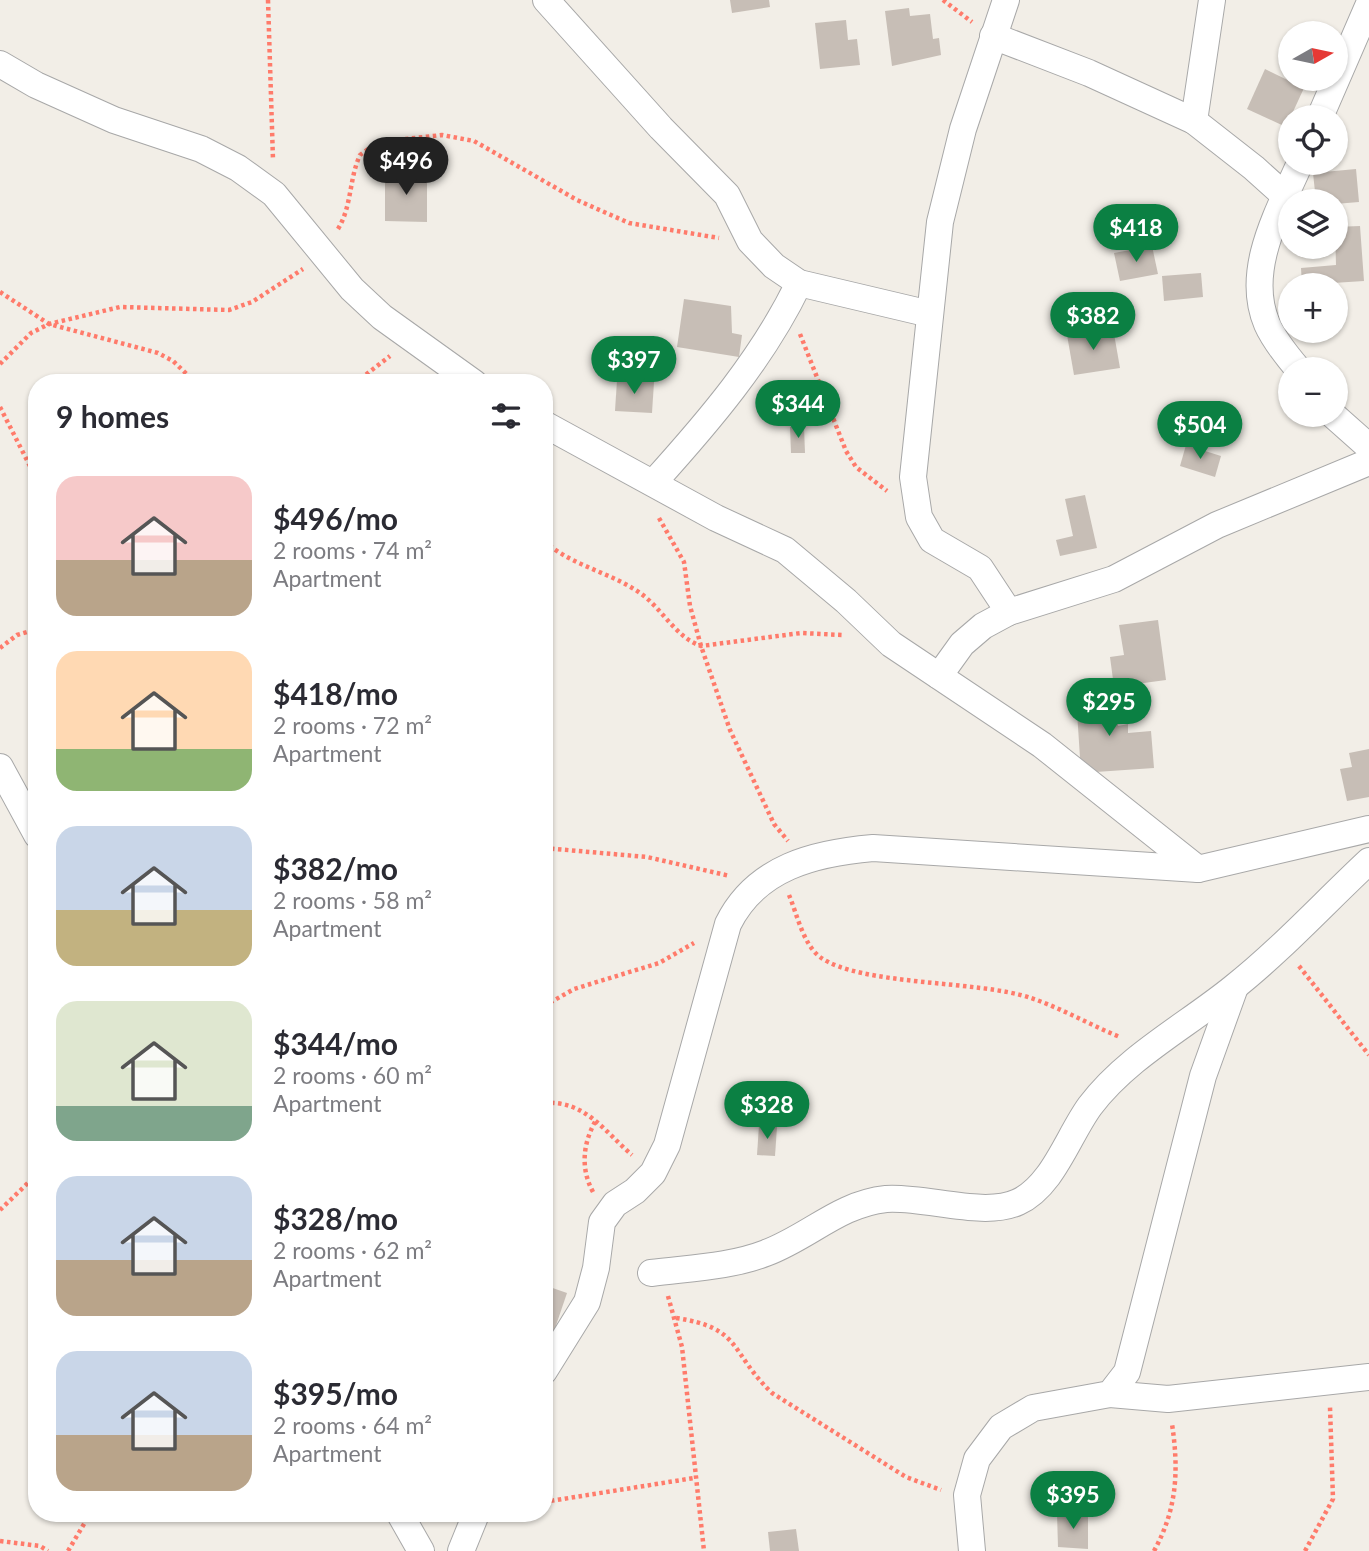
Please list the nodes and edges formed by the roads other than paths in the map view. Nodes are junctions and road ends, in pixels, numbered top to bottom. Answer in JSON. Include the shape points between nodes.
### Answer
{"nodes":[{"id":1,"x":545,"y":0,"type":"edge"},
{"id":2,"x":1006,"y":0,"type":"edge"},
{"id":3,"x":1212,"y":0,"type":"edge"},
{"id":4,"x":1369,"y":4,"type":"edge"},
{"id":5,"x":993,"y":36,"type":"junction"},
{"id":6,"x":0,"y":64,"type":"edge"},
{"id":7,"x":1325,"y":105,"type":"edge"},
{"id":8,"x":1194,"y":121,"type":"junction"},
{"id":9,"x":1278,"y":189,"type":"edge"},
{"id":10,"x":1278,"y":213,"type":"edge"},
{"id":11,"x":799,"y":283,"type":"junction"},
{"id":12,"x":930,"y":314,"type":"junction"},
{"id":13,"x":1290,"y":357,"type":"edge"},
{"id":14,"x":462,"y":374,"type":"edge"},
{"id":15,"x":1347,"y":427,"type":"edge"},
{"id":16,"x":553,"y":429,"type":"edge"},
{"id":17,"x":1369,"y":447,"type":"edge"},
{"id":18,"x":1369,"y":461,"type":"edge"},
{"id":19,"x":647,"y":479,"type":"junction"},
{"id":20,"x":1009,"y":612,"type":"junction"},
{"id":21,"x":939,"y":676,"type":"junction"},
{"id":22,"x":0,"y":767,"type":"edge"},
{"id":23,"x":28,"y":818,"type":"edge"},
{"id":24,"x":1369,"y":829,"type":"edge"},
{"id":25,"x":1369,"y":861,"type":"edge"},
{"id":26,"x":1198,"y":869,"type":"junction"},
{"id":27,"x":1235,"y":987,"type":"junction"},
{"id":28,"x":651,"y":1273,"type":"road end"},
{"id":29,"x":553,"y":1358,"type":"edge"},
{"id":30,"x":1369,"y":1377,"type":"edge"},
{"id":31,"x":1110,"y":1394,"type":"junction"},
{"id":32,"x":405,"y":1522,"type":"edge"},
{"id":33,"x":473,"y":1522,"type":"edge"},
{"id":34,"x":421,"y":1551,"type":"edge"},
{"id":35,"x":461,"y":1551,"type":"edge"},
{"id":36,"x":972,"y":1551,"type":"edge"}],
"edges":[{"from":1,"to":11,"type":"street","via":[[727,195],[750,241]]},
{"from":2,"to":5,"type":"street"},
{"from":3,"to":8,"type":"street"},
{"from":4,"to":7,"type":"street"},
{"from":5,"to":8,"type":"street"},
{"from":5,"to":12,"type":"street","via":[[940,222]]},
{"from":6,"to":14,"type":"street","via":[[114,120],[201,149],[238,168],[274,194],[352,289],[382,317]]},
{"from":8,"to":9,"type":"street"},
{"from":10,"to":13,"type":"street","via":[[1264,247],[1261,297],[1267,324]]},
{"from":11,"to":12,"type":"street"},
{"from":11,"to":19,"type":"street","via":[[745,373],[706,424]]},
{"from":12,"to":20,"type":"street","via":[[912,477],[919,517],[932,540],[980,568]]},
{"from":15,"to":17,"type":"street"},
{"from":16,"to":19,"type":"street"},
{"from":18,"to":20,"type":"street","via":[[1217,525],[1114,579]]},
{"from":19,"to":21,"type":"street","via":[[785,550],[891,644]]},
{"from":20,"to":21,"type":"street","via":[[962,644]]},
{"from":21,"to":26,"type":"street","via":[[1042,745]]},
{"from":22,"to":23,"type":"street"},
{"from":24,"to":26,"type":"street"},
{"from":25,"to":27,"type":"street"},
{"from":26,"to":29,"type":"street","via":[[873,848],[839,851],[769,877],[739,902],[729,924],[675,1119],[653,1173],[607,1212],[587,1302]]},
{"from":27,"to":28,"type":"street","via":[[1148,1050],[1093,1103],[1044,1182],[1017,1203],[978,1208],[920,1199],[865,1203],[766,1253],[719,1265]]},
{"from":27,"to":31,"type":"street","via":[[1203,1076],[1127,1372]]},
{"from":30,"to":31,"type":"street","via":[[1168,1399]]},
{"from":31,"to":36,"type":"street","via":[[1033,1408],[1002,1427],[977,1459],[967,1495]]},
{"from":32,"to":34,"type":"street"},
{"from":33,"to":35,"type":"street"}]}
